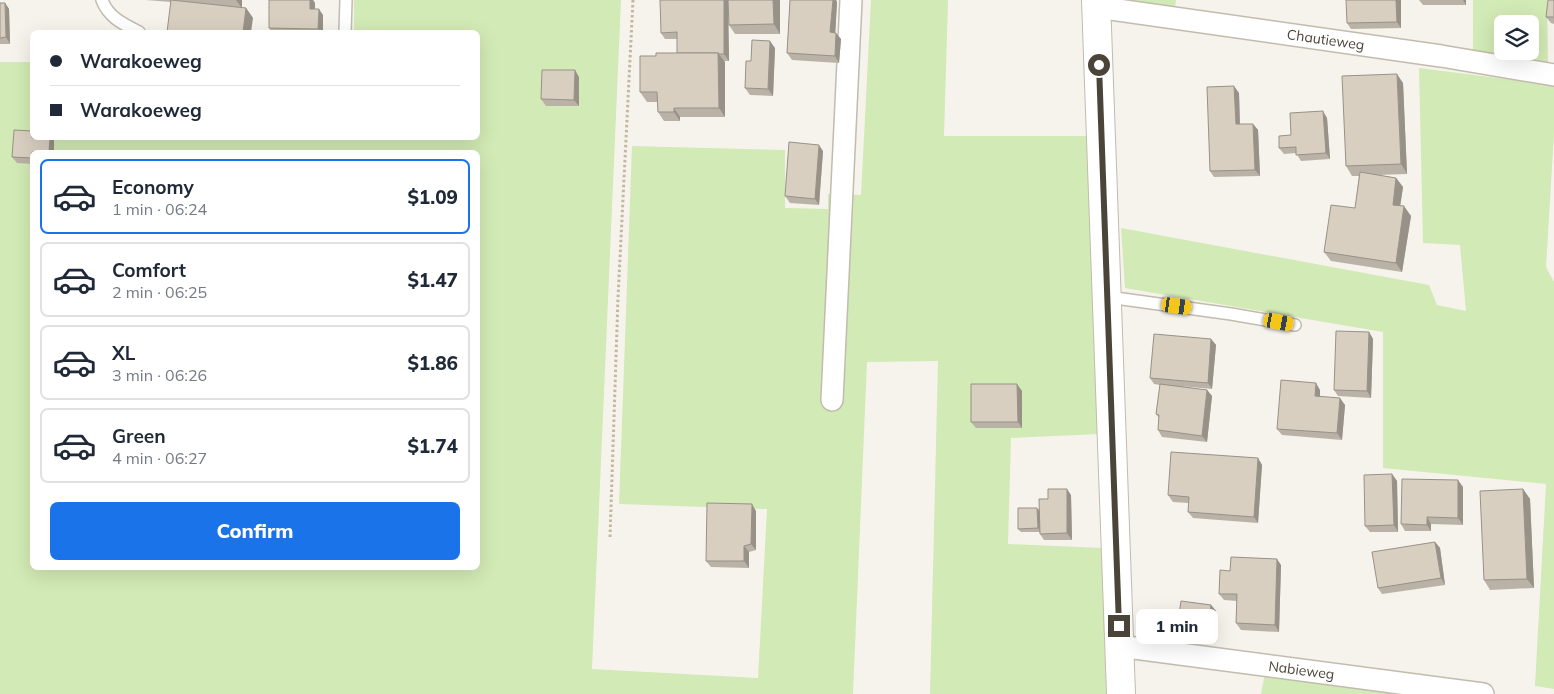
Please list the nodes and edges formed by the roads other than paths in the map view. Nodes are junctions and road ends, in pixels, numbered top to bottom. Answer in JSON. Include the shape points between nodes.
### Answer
{"nodes":[{"id":1,"x":102,"y":0,"type":"edge"},
{"id":2,"x":346,"y":0,"type":"edge"},
{"id":3,"x":852,"y":0,"type":"edge"},
{"id":4,"x":1096,"y":3,"type":"edge"},
{"id":5,"x":135,"y":30,"type":"edge"},
{"id":6,"x":344,"y":30,"type":"edge"},
{"id":7,"x":1554,"y":75,"type":"edge"},
{"id":8,"x":1108,"y":298,"type":"junction"},
{"id":9,"x":1295,"y":325,"type":"dead end"},
{"id":10,"x":832,"y":400,"type":"dead end"},
{"id":11,"x":1119,"y":646,"type":"junction"},
{"id":12,"x":1121,"y":694,"type":"edge"},
{"id":13,"x":1483,"y":694,"type":"edge"}],
"edges":[{"from":1,"to":5,"type":"lane","via":[[105,10]]},
{"from":2,"to":6,"type":"lane"},
{"from":3,"to":10,"type":"street"},
{"from":4,"to":7,"type":"street","name":"Chautieweg"},
{"from":4,"to":8,"type":"street"},
{"from":8,"to":9,"type":"lane"},
{"from":8,"to":11,"type":"street"},
{"from":11,"to":12,"type":"street"},
{"from":11,"to":13,"type":"street","name":"Nabieweg"}]}
